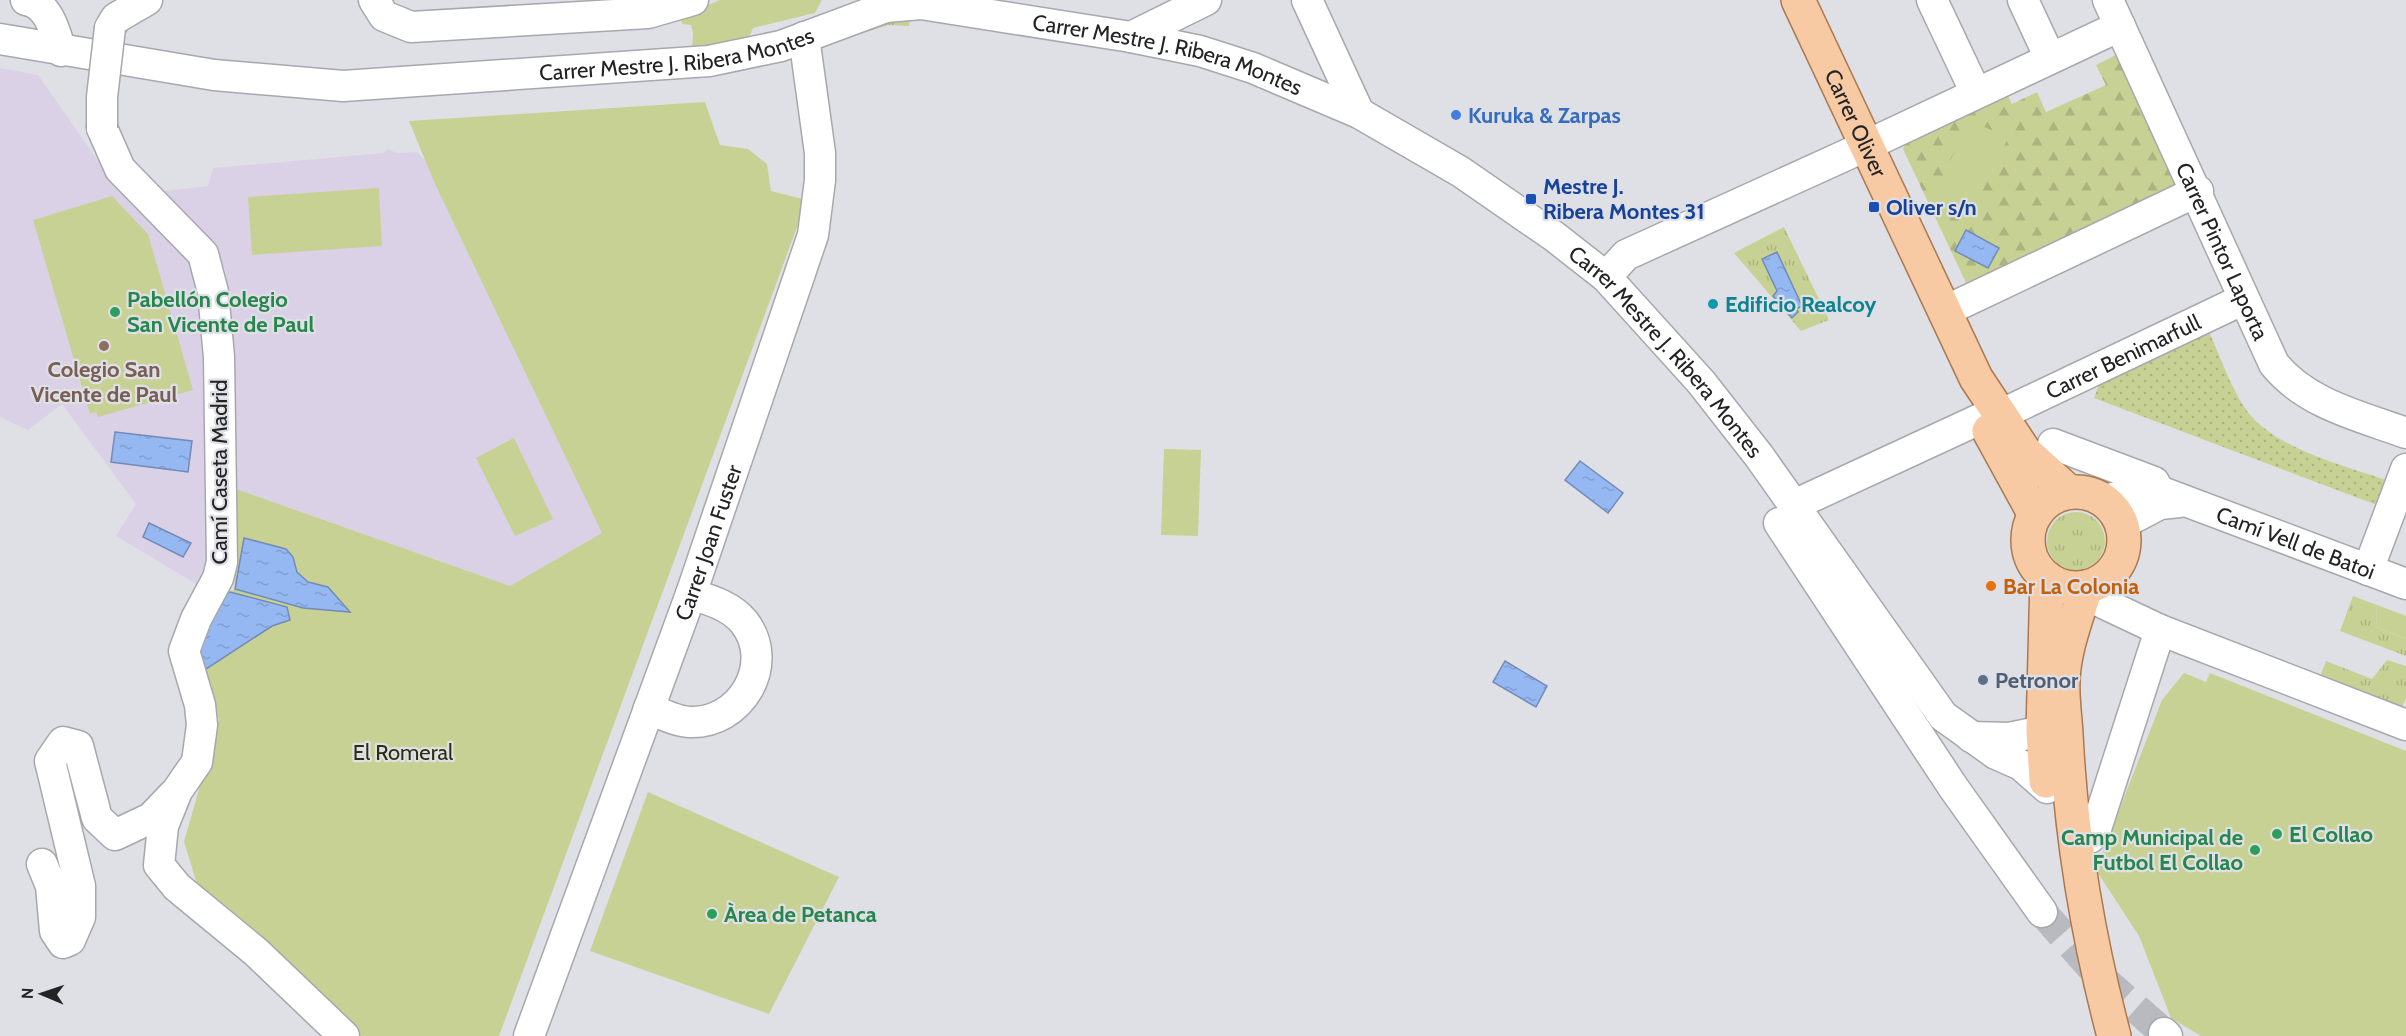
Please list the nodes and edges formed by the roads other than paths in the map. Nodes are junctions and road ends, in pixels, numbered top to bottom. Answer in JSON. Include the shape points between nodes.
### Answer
{"nodes":[{"id":1,"x":27,"y":0,"type":"edge"},
{"id":2,"x":147,"y":0,"type":"edge"},
{"id":3,"x":374,"y":0,"type":"edge"},
{"id":4,"x":693,"y":0,"type":"edge"},
{"id":5,"x":1206,"y":0,"type":"edge"},
{"id":6,"x":1307,"y":0,"type":"edge"},
{"id":7,"x":1798,"y":0,"type":"edge"},
{"id":8,"x":1932,"y":0,"type":"edge"},
{"id":9,"x":2023,"y":0,"type":"edge"},
{"id":10,"x":885,"y":4,"type":"edge"},
{"id":11,"x":2114,"y":13,"type":"edge"},
{"id":12,"x":804,"y":37,"type":"junction"},
{"id":13,"x":1131,"y":37,"type":"junction"},
{"id":14,"x":0,"y":39,"type":"edge"},
{"id":15,"x":61,"y":51,"type":"junction"},
{"id":16,"x":2050,"y":58,"type":"junction"},
{"id":17,"x":1976,"y":93,"type":"junction"},
{"id":18,"x":1359,"y":113,"type":"junction"},
{"id":19,"x":1866,"y":146,"type":"junction"},
{"id":20,"x":2198,"y":191,"type":"junction"},
{"id":21,"x":1606,"y":277,"type":"junction"},
{"id":22,"x":2244,"y":299,"type":"junction"},
{"id":23,"x":1945,"y":311,"type":"junction"},
{"id":24,"x":1992,"y":416,"type":"junction"},
{"id":25,"x":2406,"y":433,"type":"edge"},
{"id":26,"x":2053,"y":444,"type":"dead end"},
{"id":27,"x":2406,"y":469,"type":"edge"},
{"id":28,"x":2159,"y":491,"type":"junction"},
{"id":29,"x":2069,"y":492,"type":"junction"},
{"id":30,"x":2187,"y":501,"type":"junction"},
{"id":31,"x":2113,"y":512,"type":"junction"},
{"id":32,"x":1786,"y":514,"type":"junction"},
{"id":33,"x":2035,"y":515,"type":"junction"},
{"id":34,"x":2368,"y":570,"type":"junction"},
{"id":35,"x":2047,"y":578,"type":"junction"},
{"id":36,"x":2406,"y":584,"type":"edge"},
{"id":37,"x":2085,"y":590,"type":"junction"},
{"id":38,"x":691,"y":594,"type":"junction"},
{"id":39,"x":2160,"y":630,"type":"junction"},
{"id":40,"x":649,"y":708,"type":"junction"},
{"id":41,"x":2406,"y":725,"type":"edge"},
{"id":42,"x":2043,"y":731,"type":"junction"},
{"id":43,"x":1971,"y":736,"type":"junction"},
{"id":44,"x":2047,"y":788,"type":"junction"},
{"id":45,"x":177,"y":791,"type":"junction"},
{"id":46,"x":2076,"y":839,"type":"junction"},
{"id":47,"x":42,"y":864,"type":"dead end"},
{"id":48,"x":2042,"y":912,"type":"tunnel mouth"},
{"id":49,"x":2098,"y":974,"type":"junction"},
{"id":50,"x":344,"y":1036,"type":"edge"},
{"id":51,"x":529,"y":1036,"type":"edge"},
{"id":52,"x":2114,"y":1036,"type":"edge"}],
"edges":[{"from":1,"to":15,"type":"street","via":[[34,1],[51,22]]},
{"from":2,"to":45,"type":"street","name":"Camí Caseta Madrid","bridge":true,"via":[[116,18],[110,28],[102,128],[120,169],[203,254],[213,292],[219,357],[222,562],[184,651],[202,725],[197,762]]},
{"from":3,"to":4,"type":"street","name":"Carrer Mestre J. Ribera Montes","via":[[384,16],[411,27],[648,13]]},
{"from":5,"to":13,"type":"street"},
{"from":6,"to":18,"type":"street"},
{"from":7,"to":19,"type":"main road","name":"Carrer Oliver"},
{"from":8,"to":17,"type":"street"},
{"from":9,"to":16,"type":"street"},
{"from":10,"to":12,"type":"street","name":"Carrer Mestre J. Ribera Montes"},
{"from":10,"to":13,"type":"street","name":"Carrer Mestre J. Ribera Montes","via":[[942,5]]},
{"from":11,"to":16,"type":"street"},
{"from":11,"to":20,"type":"street","name":"Carrer Pintor Laporta"},
{"from":12,"to":15,"type":"street","name":"Carrer Mestre J. Ribera Montes","via":[[747,55],[664,66],[343,86],[214,75]]},
{"from":12,"to":38,"type":"street","name":"Carrer Joan Fuster","via":[[820,153],[813,236]]},
{"from":13,"to":18,"type":"street","name":"Carrer Mestre J. Ribera Montes","via":[[1226,58]]},
{"from":14,"to":15,"type":"street","name":"Carrer Mestre J. Ribera Montes"},
{"from":16,"to":17,"type":"street"},
{"from":17,"to":19,"type":"street"},
{"from":18,"to":21,"type":"street","name":"Carrer Mestre J. Ribera Montes","via":[[1461,172]]},
{"from":19,"to":21,"type":"street","via":[[1626,255]]},
{"from":19,"to":23,"type":"main road","name":"Carrer Oliver"},
{"from":20,"to":22,"type":"street","name":"Carrer Pintor Laporta"},
{"from":20,"to":23,"type":"street"},
{"from":21,"to":32,"type":"street","name":"Carrer Mestre J. Ribera Montes","via":[[1701,382]]},
{"from":22,"to":24,"type":"street","name":"Carrer Benimarfull"},
{"from":22,"to":25,"type":"street","name":"Carrer Pintor Laporta","via":[[2274,364],[2292,382],[2317,399]]},
{"from":23,"to":24,"type":"main road","name":"Carrer Oliver"},
{"from":24,"to":29,"type":"main road","name":"Carrer Oliver"},
{"from":24,"to":32,"type":"street","name":"Carrer Benimarfull"},
{"from":24,"to":33,"type":"main road","name":"Carrer Oliver"},
{"from":26,"to":28,"type":"street","name":"Camí Vell de Batoi","via":[[2154,482]]},
{"from":27,"to":34,"type":"street"},
{"from":28,"to":30,"type":"street","name":"Camí Vell de Batoi"},
{"from":28,"to":31,"type":"street","name":"Camí Vell de Batoi","via":[[2129,494]]},
{"from":29,"to":31,"type":"main road","via":[[2084,492]]},
{"from":29,"to":33,"type":"main road","via":[[2050,500]]},
{"from":30,"to":31,"type":"street","name":"Camí Vell de Batoi"},
{"from":30,"to":34,"type":"street","name":"Camí Vell de Batoi"},
{"from":31,"to":37,"type":"main road","via":[[2124,544],[2118,564],[2104,579]]},
{"from":32,"to":43,"type":"street","name":"Carrer Mestre J. Ribera Montes","via":[[1943,716]]},
{"from":32,"to":48,"type":"street","via":[[1953,787]]},
{"from":33,"to":35,"type":"main road","via":[[2030,529],[2030,552]]},
{"from":34,"to":36,"type":"street","name":"Camí Vell de Batoi"},
{"from":35,"to":37,"type":"main road"},
{"from":35,"to":42,"type":"main road"},
{"from":37,"to":39,"type":"street"},
{"from":37,"to":46,"type":"main road","via":[[2063,680]]},
{"from":38,"to":40,"type":"street","name":"Carrer Joan Fuster"},
{"from":38,"to":40,"type":"street","via":[[728,608],[744,622],[754,640],[757,661],[753,681],[742,700],[727,713],[708,721],[687,722]]},
{"from":39,"to":41,"type":"street"},
{"from":39,"to":46,"type":"street","via":[[2095,832],[2090,838]]},
{"from":40,"to":51,"type":"street","name":"Carrer Joan Fuster"},
{"from":42,"to":43,"type":"street","via":[[2008,738]]},
{"from":42,"to":44,"type":"main road"},
{"from":43,"to":44,"type":"street","name":"Carrer Mestre J. Ribera Montes","via":[[1996,754],[2021,765]]},
{"from":44,"to":49,"type":"main road","via":[[2080,927]]},
{"from":45,"to":47,"type":"street","via":[[151,818],[115,835],[97,818],[78,746],[63,742],[50,761],[80,886],[80,917],[70,940],[63,943],[55,931],[51,886]]},
{"from":45,"to":50,"type":"street","name":"Camí Caseta Madrid","via":[[163,826],[159,865],[177,887],[256,952]]},
{"from":46,"to":49,"type":"main road"},
{"from":49,"to":52,"type":"main road"}]}
